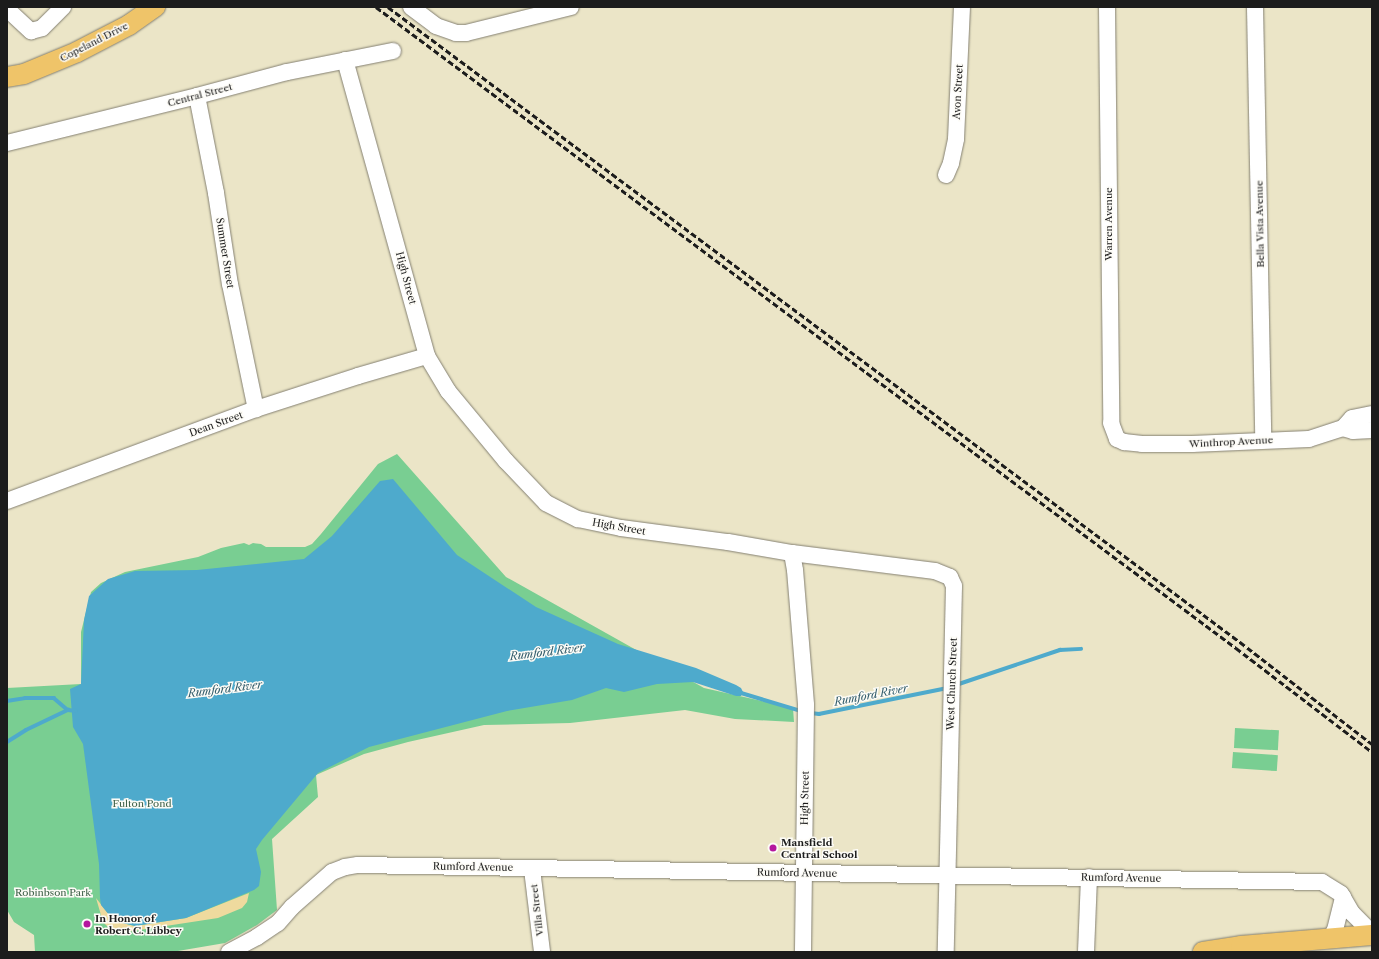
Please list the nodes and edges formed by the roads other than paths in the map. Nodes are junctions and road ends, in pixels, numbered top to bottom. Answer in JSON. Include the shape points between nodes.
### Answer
{"nodes":[{"id":1,"x":62,"y":7,"type":"edge"},
{"id":2,"x":155,"y":7,"type":"edge"},
{"id":3,"x":411,"y":7,"type":"edge"},
{"id":4,"x":571,"y":7,"type":"edge"},
{"id":5,"x":962,"y":7,"type":"edge"},
{"id":6,"x":1107,"y":7,"type":"edge"},
{"id":7,"x":1255,"y":7,"type":"edge"},
{"id":8,"x":7,"y":9,"type":"edge"},
{"id":9,"x":393,"y":51,"type":"dead end"},
{"id":10,"x":346,"y":60,"type":"junction"},
{"id":11,"x":7,"y":77,"type":"edge"},
{"id":12,"x":197,"y":96,"type":"junction"},
{"id":13,"x":7,"y":143,"type":"edge"},
{"id":14,"x":946,"y":175,"type":"dead end"},
{"id":15,"x":427,"y":356,"type":"junction"},
{"id":16,"x":256,"y":409,"type":"junction"},
{"id":17,"x":1372,"y":414,"type":"edge"},
{"id":18,"x":1343,"y":428,"type":"junction"},
{"id":19,"x":1372,"y":430,"type":"edge"},
{"id":20,"x":1118,"y":439,"type":"joint"},
{"id":21,"x":1263,"y":440,"type":"junction"},
{"id":22,"x":7,"y":500,"type":"edge"},
{"id":23,"x":792,"y":553,"type":"junction"},
{"id":24,"x":532,"y":869,"type":"junction"},
{"id":25,"x":805,"y":874,"type":"junction"},
{"id":26,"x":948,"y":874,"type":"junction"},
{"id":27,"x":1089,"y":877,"type":"junction"},
{"id":28,"x":1343,"y":897,"type":"junction"},
{"id":29,"x":1372,"y":934,"type":"edge"},
{"id":30,"x":1330,"y":938,"type":"junction"},
{"id":31,"x":229,"y":952,"type":"edge"},
{"id":32,"x":542,"y":952,"type":"edge"},
{"id":33,"x":803,"y":952,"type":"edge"},
{"id":34,"x":946,"y":952,"type":"edge"},
{"id":35,"x":1086,"y":952,"type":"edge"},
{"id":36,"x":1203,"y":952,"type":"edge"}],
"edges":[{"from":1,"to":8,"type":"street","via":[[42,28],[31,30]]},
{"from":2,"to":11,"type":"main road","name":"Copeland Drive","via":[[129,25],[77,52],[24,74]]},
{"from":3,"to":4,"type":"street","via":[[436,26],[456,33],[466,33]]},
{"from":5,"to":14,"type":"street","name":"Avon Street","via":[[956,139]]},
{"from":6,"to":20,"type":"street","name":"Warren Avenue","via":[[1111,423]]},
{"from":7,"to":21,"type":"street","name":"Bella Vista Avenue"},
{"from":9,"to":10,"type":"street","name":"Central Street"},
{"from":10,"to":12,"type":"street","name":"Central Street","via":[[287,72]]},
{"from":10,"to":15,"type":"street","name":"High Street"},
{"from":12,"to":13,"type":"street","name":"Central Street"},
{"from":12,"to":16,"type":"street","name":"Summer Street","via":[[230,284]]},
{"from":15,"to":16,"type":"street","name":"Dean Street"},
{"from":15,"to":23,"type":"street","name":"High Street","via":[[448,391],[478,430],[546,503],[562,512],[578,519],[621,528]]},
{"from":16,"to":22,"type":"street","name":"Dean Street"},
{"from":17,"to":18,"type":"street","name":"Winthrop Avenue","via":[[1352,418]]},
{"from":18,"to":19,"type":"street","name":"Winthrop Avenue","via":[[1353,431]]},
{"from":18,"to":21,"type":"street","name":"Winthrop Avenue","via":[[1309,439]]},
{"from":20,"to":21,"type":"street","name":"Winthrop Avenue","via":[[1142,444]]},
{"from":23,"to":25,"type":"street","name":"High Street","via":[[806,705]]},
{"from":23,"to":26,"type":"street","name":"West Church Street","via":[[935,571],[950,577],[955,596]]},
{"from":24,"to":25,"type":"street","name":"Rumford Avenue"},
{"from":24,"to":31,"type":"street","name":"Rumford Avenue","via":[[358,865],[345,867],[332,872],[292,907],[278,923],[257,938]]},
{"from":24,"to":32,"type":"street","name":"Villa Street"},
{"from":25,"to":26,"type":"street","name":"Rumford Avenue"},
{"from":25,"to":33,"type":"street","name":"High Street"},
{"from":26,"to":27,"type":"street","name":"Rumford Avenue"},
{"from":26,"to":34,"type":"street","name":"West Church Street"},
{"from":27,"to":28,"type":"street","name":"Rumford Avenue","via":[[1322,882]]},
{"from":27,"to":35,"type":"street"},
{"from":28,"to":29,"type":"street","name":"Rumford Avenue","via":[[1352,913]]},
{"from":28,"to":30,"type":"street","via":[[1335,930]]},
{"from":29,"to":30,"type":"main road"},
{"from":30,"to":36,"type":"main road"}]}
